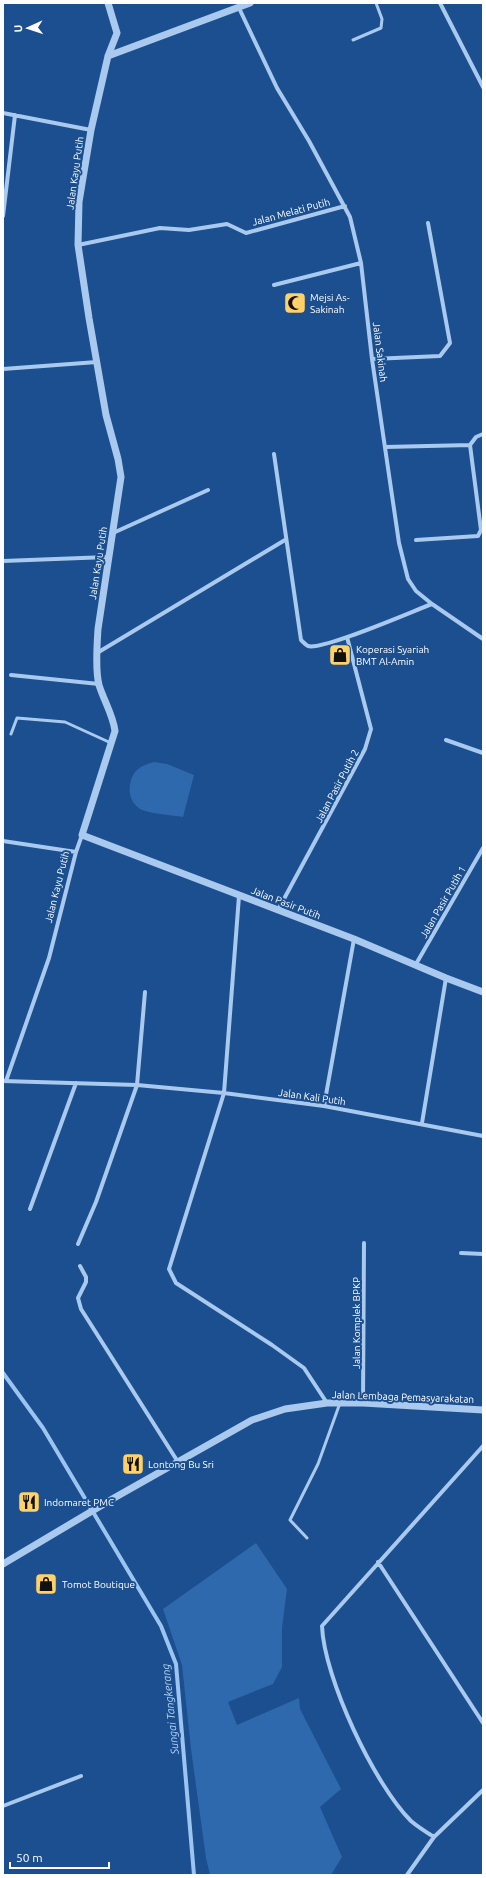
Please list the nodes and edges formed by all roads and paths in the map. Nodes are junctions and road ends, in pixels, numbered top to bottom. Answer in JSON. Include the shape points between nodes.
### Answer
{"nodes":[{"id":1,"x":108,"y":3,"type":"edge"},
{"id":2,"x":250,"y":3,"type":"edge"},
{"id":3,"x":376,"y":3,"type":"edge"},
{"id":4,"x":440,"y":3,"type":"edge"},
{"id":5,"x":239,"y":8,"type":"junction"},
{"id":6,"x":353,"y":40,"type":"dead end"},
{"id":7,"x":108,"y":56,"type":"junction"},
{"id":8,"x":483,"y":87,"type":"edge"},
{"id":9,"x":3,"y":113,"type":"edge"},
{"id":10,"x":15,"y":115,"type":"junction"},
{"id":11,"x":91,"y":130,"type":"junction"},
{"id":12,"x":4,"y":190,"type":"edge"},
{"id":13,"x":345,"y":206,"type":"junction"},
{"id":14,"x":3,"y":216,"type":"edge"},
{"id":15,"x":428,"y":223,"type":"dead end"},
{"id":16,"x":78,"y":245,"type":"junction"},
{"id":17,"x":361,"y":263,"type":"junction"},
{"id":18,"x":274,"y":285,"type":"dead end"},
{"id":19,"x":372,"y":360,"type":"junction"},
{"id":20,"x":97,"y":362,"type":"junction"},
{"id":21,"x":3,"y":369,"type":"edge"},
{"id":22,"x":483,"y":434,"type":"edge"},
{"id":23,"x":470,"y":445,"type":"junction"},
{"id":24,"x":385,"y":447,"type":"junction"},
{"id":25,"x":274,"y":454,"type":"dead end"},
{"id":26,"x":208,"y":490,"type":"dead end"},
{"id":27,"x":113,"y":533,"type":"junction"},
{"id":28,"x":285,"y":540,"type":"junction"},
{"id":29,"x":416,"y":540,"type":"dead end"},
{"id":30,"x":108,"y":557,"type":"junction"},
{"id":31,"x":3,"y":561,"type":"edge"},
{"id":32,"x":432,"y":604,"type":"junction"},
{"id":33,"x":347,"y":637,"type":"junction"},
{"id":34,"x":483,"y":640,"type":"edge"},
{"id":35,"x":97,"y":653,"type":"junction"},
{"id":36,"x":11,"y":675,"type":"dead end"},
{"id":37,"x":99,"y":684,"type":"junction"},
{"id":38,"x":11,"y":734,"type":"dead end"},
{"id":39,"x":446,"y":740,"type":"dead end"},
{"id":40,"x":112,"y":744,"type":"junction"},
{"id":41,"x":483,"y":753,"type":"edge"},
{"id":42,"x":82,"y":835,"type":"junction"},
{"id":43,"x":3,"y":841,"type":"edge"},
{"id":44,"x":483,"y":848,"type":"edge"},
{"id":45,"x":76,"y":852,"type":"junction"},
{"id":46,"x":239,"y":896,"type":"junction"},
{"id":47,"x":278,"y":910,"type":"junction"},
{"id":48,"x":354,"y":939,"type":"junction"},
{"id":49,"x":416,"y":964,"type":"junction"},
{"id":50,"x":446,"y":978,"type":"junction"},
{"id":51,"x":145,"y":992,"type":"dead end"},
{"id":52,"x":483,"y":992,"type":"edge"},
{"id":53,"x":5,"y":1081,"type":"edge"},
{"id":54,"x":76,"y":1084,"type":"junction"},
{"id":55,"x":137,"y":1085,"type":"junction"},
{"id":56,"x":224,"y":1092,"type":"junction"},
{"id":57,"x":324,"y":1106,"type":"junction"},
{"id":58,"x":422,"y":1123,"type":"junction"},
{"id":59,"x":483,"y":1136,"type":"edge"},
{"id":60,"x":30,"y":1209,"type":"dead end"},
{"id":61,"x":364,"y":1243,"type":"dead end"},
{"id":62,"x":78,"y":1244,"type":"dead end"},
{"id":63,"x":462,"y":1253,"type":"dead end"},
{"id":64,"x":483,"y":1254,"type":"edge"},
{"id":65,"x":80,"y":1266,"type":"dead end"},
{"id":66,"x":327,"y":1403,"type":"junction"},
{"id":67,"x":340,"y":1403,"type":"junction"},
{"id":68,"x":363,"y":1403,"type":"junction"},
{"id":69,"x":483,"y":1410,"type":"edge"},
{"id":70,"x":483,"y":1446,"type":"edge"},
{"id":71,"x":178,"y":1462,"type":"junction"},
{"id":72,"x":307,"y":1538,"type":"dead end"},
{"id":73,"x":378,"y":1562,"type":"junction"},
{"id":74,"x":3,"y":1564,"type":"edge"},
{"id":75,"x":483,"y":1723,"type":"edge"},
{"id":76,"x":81,"y":1776,"type":"dead end"},
{"id":77,"x":483,"y":1790,"type":"edge"},
{"id":78,"x":3,"y":1806,"type":"edge"},
{"id":79,"x":434,"y":1837,"type":"junction"},
{"id":80,"x":407,"y":1875,"type":"edge"}],
"edges":[{"from":1,"to":7,"type":"street","name":"Jalan Kayu Putih","via":[[117,33]]},
{"from":2,"to":5,"type":"street"},
{"from":3,"to":6,"type":"lane","via":[[382,19],[381,28]]},
{"from":4,"to":8,"type":"street"},
{"from":5,"to":7,"type":"street"},
{"from":5,"to":13,"type":"street","name":"Jalan Sakinah","via":[[277,88]]},
{"from":7,"to":11,"type":"street","name":"Jalan Kayu Putih"},
{"from":9,"to":10,"type":"street"},
{"from":10,"to":11,"type":"street"},
{"from":10,"to":12,"type":"street"},
{"from":11,"to":16,"type":"street","name":"Jalan Kayu Putih","via":[[79,202]]},
{"from":12,"to":14,"type":"street"},
{"from":13,"to":16,"type":"street","name":"Jalan Melati Putih","via":[[246,233],[227,224],[189,230],[160,228]]},
{"from":13,"to":17,"type":"street","name":"Jalan Sakinah"},
{"from":15,"to":19,"type":"street","via":[[450,343],[440,356]]},
{"from":16,"to":20,"type":"street","name":"Jalan Kayu Putih"},
{"from":17,"to":18,"type":"street"},
{"from":17,"to":19,"type":"street","name":"Jalan Sakinah"},
{"from":19,"to":24,"type":"street","name":"Jalan Sakinah"},
{"from":20,"to":21,"type":"street"},
{"from":20,"to":27,"type":"street","name":"Jalan Kayu Putih","via":[[106,415],[121,477]]},
{"from":22,"to":23,"type":"street","via":[[476,437]]},
{"from":23,"to":24,"type":"street"},
{"from":23,"to":29,"type":"street","via":[[481,530],[478,536]]},
{"from":24,"to":32,"type":"street","name":"Jalan Sakinah","via":[[399,543],[408,579],[416,591]]},
{"from":25,"to":28,"type":"street"},
{"from":26,"to":27,"type":"street"},
{"from":27,"to":30,"type":"street","name":"Jalan Kayu Putih"},
{"from":28,"to":33,"type":"street","via":[[301,640],[308,646],[318,646]]},
{"from":28,"to":35,"type":"street"},
{"from":30,"to":31,"type":"street"},
{"from":30,"to":35,"type":"street","name":"Jalan Kayu Putih"},
{"from":32,"to":33,"type":"street"},
{"from":32,"to":34,"type":"street","name":"Jalan Sakinah"},
{"from":33,"to":47,"type":"street","name":"Jalan Pasir Putih 2","via":[[371,729],[365,750]]},
{"from":35,"to":37,"type":"street","name":"Jalan Kayu Putih"},
{"from":36,"to":37,"type":"street"},
{"from":37,"to":40,"type":"street","name":"Jalan Kayu Putih","via":[[114,721]]},
{"from":38,"to":40,"type":"lane","via":[[17,718],[65,722]]},
{"from":39,"to":41,"type":"street"},
{"from":40,"to":42,"type":"street","name":"Jalan Kayu Putih"},
{"from":42,"to":45,"type":"street","name":"Jalan Kayu Putih"},
{"from":42,"to":46,"type":"street","name":"Jalan Pasir Putih"},
{"from":43,"to":45,"type":"street"},
{"from":44,"to":49,"type":"street","name":"Jalan Pasir Putih 1"},
{"from":45,"to":53,"type":"street","name":"Jalan Kayu Putih","via":[[49,958]]},
{"from":46,"to":47,"type":"street","name":"Jalan Pasir Putih"},
{"from":46,"to":56,"type":"street"},
{"from":47,"to":48,"type":"street","name":"Jalan Pasir Putih"},
{"from":48,"to":49,"type":"street","name":"Jalan Pasir Putih"},
{"from":48,"to":57,"type":"street"},
{"from":49,"to":50,"type":"street","name":"Jalan Pasir Putih"},
{"from":50,"to":52,"type":"street","name":"Jalan Pasir Putih"},
{"from":50,"to":58,"type":"street"},
{"from":51,"to":55,"type":"street"},
{"from":53,"to":54,"type":"street","name":"Jalan Kayu Putih"},
{"from":54,"to":55,"type":"street","name":"Jalan Kayu Putih"},
{"from":54,"to":60,"type":"street"},
{"from":55,"to":56,"type":"street","name":"Jalan Kali Putih"},
{"from":55,"to":62,"type":"street","via":[[96,1202]]},
{"from":56,"to":57,"type":"street","name":"Jalan Kali Putih"},
{"from":56,"to":66,"type":"street","via":[[169,1269],[176,1283],[304,1368]]},
{"from":57,"to":58,"type":"street","name":"Jalan Kali Putih"},
{"from":58,"to":59,"type":"street","name":"Jalan Kali Putih"},
{"from":61,"to":68,"type":"street","name":"Jalan Komplek BPKP"},
{"from":63,"to":64,"type":"street"},
{"from":65,"to":71,"type":"street","via":[[86,1277],[78,1298],[81,1309]]},
{"from":66,"to":67,"type":"street","name":"Jalan Lembaga Pemasyarakatan"},
{"from":66,"to":71,"type":"street","name":"Jalan Lembaga Pemasyarakatan","via":[[285,1409],[252,1420]]},
{"from":67,"to":68,"type":"street","name":"Jalan Lembaga Pemasyarakatan"},
{"from":67,"to":72,"type":"lane","via":[[318,1464],[290,1520]]},
{"from":68,"to":69,"type":"street","name":"Jalan Lembaga Pemasyarakatan"},
{"from":70,"to":73,"type":"street"},
{"from":71,"to":74,"type":"street","name":"Jalan Lembaga Pemasyarakatan"},
{"from":73,"to":75,"type":"street"},
{"from":73,"to":79,"type":"street","via":[[326,1619],[322,1626],[322,1637],[337,1686],[360,1743],[380,1780],[412,1820]]},
{"from":76,"to":78,"type":"street"},
{"from":77,"to":79,"type":"street"},
{"from":79,"to":80,"type":"street"}]}
